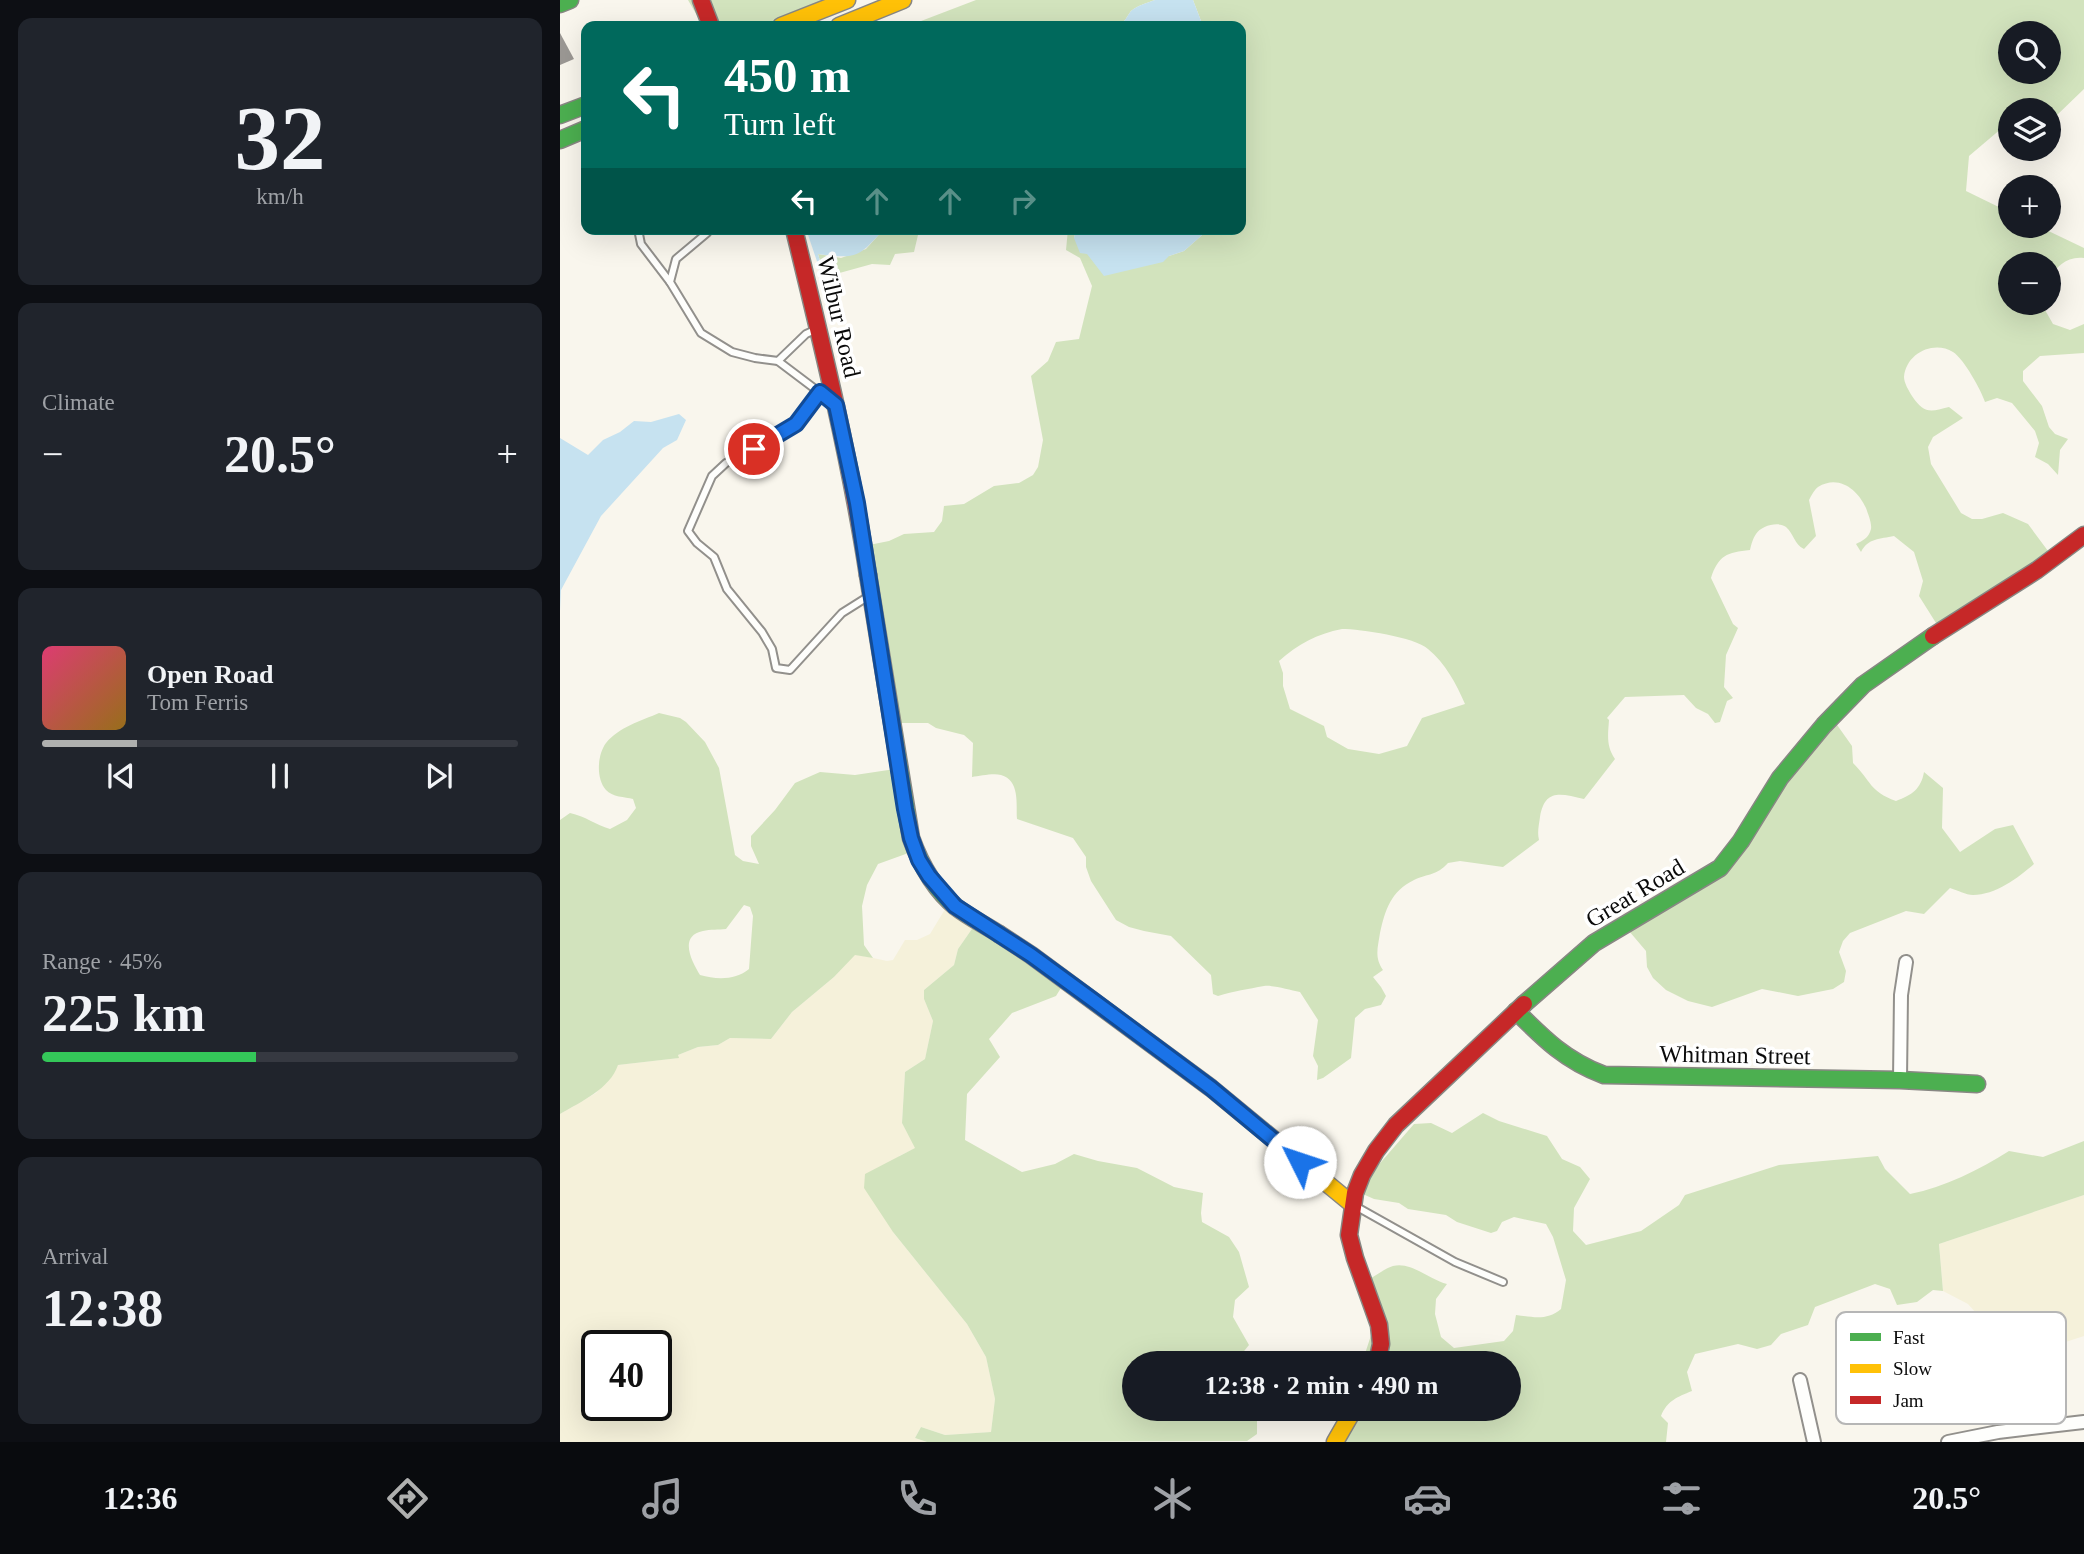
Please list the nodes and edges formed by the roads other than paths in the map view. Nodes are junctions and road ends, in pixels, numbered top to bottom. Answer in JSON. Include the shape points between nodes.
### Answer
{"nodes":[{"id":1,"x":570,"y":0,"type":"edge"},
{"id":2,"x":689,"y":0,"type":"edge"},
{"id":3,"x":701,"y":0,"type":"edge"},
{"id":4,"x":846,"y":0,"type":"edge"},
{"id":5,"x":903,"y":0,"type":"edge"},
{"id":6,"x":560,"y":4,"type":"edge"},
{"id":7,"x":708,"y":21,"type":"edge"},
{"id":8,"x":709,"y":21,"type":"edge"},
{"id":9,"x":794,"y":21,"type":"edge"},
{"id":10,"x":855,"y":21,"type":"edge"},
{"id":11,"x":581,"y":107,"type":"edge"},
{"id":12,"x":560,"y":116,"type":"edge"},
{"id":13,"x":581,"y":131,"type":"edge"},
{"id":14,"x":560,"y":140,"type":"edge"},
{"id":15,"x":639,"y":235,"type":"edge"},
{"id":16,"x":705,"y":235,"type":"edge"},
{"id":17,"x":794,"y":235,"type":"edge"},
{"id":18,"x":670,"y":282,"type":"junction"},
{"id":19,"x":818,"y":329,"type":"junction"},
{"id":20,"x":778,"y":361,"type":"junction"},
{"id":21,"x":820,"y":392,"type":"junction"},
{"id":22,"x":836,"y":405,"type":"junction"},
{"id":23,"x":2084,"y":535,"type":"edge"},
{"id":24,"x":872,"y":594,"type":"junction"},
{"id":25,"x":1906,"y":962,"type":"dead end"},
{"id":26,"x":1516,"y":1011,"type":"junction"},
{"id":27,"x":1900,"y":1080,"type":"junction"},
{"id":28,"x":1976,"y":1084,"type":"dead end"},
{"id":29,"x":1352,"y":1204,"type":"junction"},
{"id":30,"x":1503,"y":1282,"type":"dead end"},
{"id":31,"x":1380,"y":1351,"type":"edge"},
{"id":32,"x":1800,"y":1380,"type":"dead end"},
{"id":33,"x":1347,"y":1421,"type":"edge"},
{"id":34,"x":2084,"y":1422,"type":"edge"},
{"id":35,"x":1335,"y":1442,"type":"edge"},
{"id":36,"x":1814,"y":1442,"type":"edge"},
{"id":37,"x":1948,"y":1442,"type":"edge"}],
"edges":[{"from":1,"to":6,"type":"main road"},
{"from":2,"to":7,"type":"main road"},
{"from":3,"to":8,"type":"main road"},
{"from":4,"to":9,"type":"main road"},
{"from":5,"to":10,"type":"main road"},
{"from":11,"to":12,"type":"main road"},
{"from":13,"to":14,"type":"main road"},
{"from":15,"to":18,"type":"lane","via":[[640,244]]},
{"from":16,"to":18,"type":"lane","via":[[676,259]]},
{"from":17,"to":19,"type":"main road","name":"Wilbur Road"},
{"from":18,"to":20,"type":"lane","via":[[701,333],[732,352]]},
{"from":19,"to":20,"type":"lane","via":[[806,334]]},
{"from":19,"to":22,"type":"main road","name":"Wilbur Road"},
{"from":20,"to":21,"type":"lane"},
{"from":21,"to":22,"type":"lane"},
{"from":21,"to":24,"type":"lane","via":[[796,424],[726,463],[712,476],[688,531],[714,557],[727,589],[772,649],[776,668],[790,670],[842,613]]},
{"from":22,"to":24,"type":"main road","name":"Wilbur Road"},
{"from":23,"to":26,"type":"main road","name":"Great Road","via":[[1861,687],[1799,754],[1720,868],[1594,943]]},
{"from":24,"to":29,"type":"main road","name":"Wilbur Road","via":[[905,809],[911,838],[929,876],[955,906],[1031,955],[1211,1088]]},
{"from":25,"to":27,"type":"street"},
{"from":26,"to":27,"type":"main road","name":"Whitman Street","via":[[1559,1053],[1604,1075]]},
{"from":26,"to":29,"type":"main road","name":"Great Road","via":[[1396,1125],[1362,1175]]},
{"from":27,"to":28,"type":"main road","name":"Whitman Street"},
{"from":29,"to":30,"type":"lane","via":[[1455,1262]]},
{"from":29,"to":31,"type":"main road","name":"Great Road","via":[[1349,1235],[1379,1325]]},
{"from":32,"to":36,"type":"street"},
{"from":33,"to":35,"type":"main road"},
{"from":34,"to":37,"type":"street"}]}
